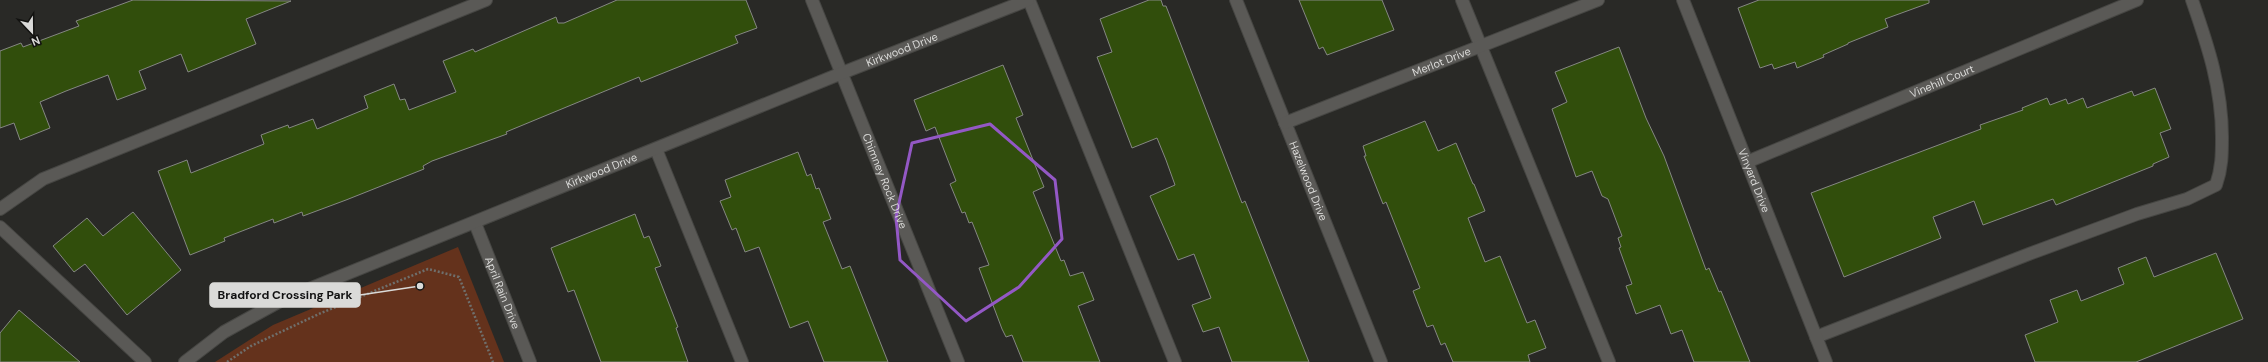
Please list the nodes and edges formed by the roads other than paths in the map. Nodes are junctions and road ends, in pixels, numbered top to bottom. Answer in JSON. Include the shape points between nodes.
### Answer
{"nodes":[{"id":1,"x":486,"y":0,"type":"edge"},
{"id":2,"x":812,"y":0,"type":"edge"},
{"id":3,"x":1028,"y":0,"type":"edge"},
{"id":4,"x":1236,"y":0,"type":"edge"},
{"id":5,"x":1462,"y":0,"type":"edge"},
{"id":6,"x":1598,"y":0,"type":"edge"},
{"id":7,"x":1683,"y":0,"type":"edge"},
{"id":8,"x":2137,"y":0,"type":"edge"},
{"id":9,"x":2192,"y":0,"type":"edge"},
{"id":10,"x":1480,"y":46,"type":"junction"},
{"id":11,"x":842,"y":73,"type":"junction"},
{"id":12,"x":1285,"y":123,"type":"junction"},
{"id":13,"x":656,"y":149,"type":"junction"},
{"id":14,"x":1747,"y":162,"type":"junction"},
{"id":15,"x":0,"y":209,"type":"edge"},
{"id":16,"x":475,"y":223,"type":"junction"},
{"id":17,"x":0,"y":227,"type":"edge"},
{"id":18,"x":1816,"y":337,"type":"junction"},
{"id":19,"x":145,"y":362,"type":"edge"},
{"id":20,"x":185,"y":362,"type":"edge"},
{"id":21,"x":530,"y":362,"type":"edge"},
{"id":22,"x":742,"y":362,"type":"edge"},
{"id":23,"x":958,"y":362,"type":"edge"},
{"id":24,"x":1175,"y":362,"type":"edge"},
{"id":25,"x":1381,"y":362,"type":"edge"},
{"id":26,"x":1609,"y":362,"type":"edge"},
{"id":27,"x":1826,"y":362,"type":"edge"}],
"edges":[{"from":1,"to":15,"type":"street","via":[[43,179]]},
{"from":2,"to":11,"type":"street","name":"Chimney Rock Drive"},
{"from":3,"to":11,"type":"street","name":"Kirkwood Drive"},
{"from":3,"to":24,"type":"street"},
{"from":4,"to":12,"type":"street","name":"Hazelwood Drive"},
{"from":5,"to":10,"type":"street"},
{"from":6,"to":10,"type":"street","name":"Merlot Drive"},
{"from":7,"to":14,"type":"street","name":"Vinyard Drive"},
{"from":8,"to":14,"type":"street","name":"Vinehill Court"},
{"from":9,"to":18,"type":"street","via":[[2210,52],[2222,107],[2222,169],[2216,185],[2188,199],[2137,214],[2029,254]]},
{"from":10,"to":12,"type":"street","name":"Merlot Drive"},
{"from":10,"to":26,"type":"street"},
{"from":11,"to":13,"type":"street","name":"Kirkwood Drive"},
{"from":11,"to":23,"type":"street","name":"Chimney Rock Drive"},
{"from":12,"to":25,"type":"street","name":"Hazelwood Drive"},
{"from":13,"to":16,"type":"street","name":"Kirkwood Drive"},
{"from":13,"to":22,"type":"street"},
{"from":14,"to":18,"type":"street","name":"Vinyard Drive"},
{"from":16,"to":20,"type":"street","name":"Kirkwood Drive","via":[[282,300],[224,332]]},
{"from":16,"to":21,"type":"street","name":"April Rain Drive"},
{"from":17,"to":19,"type":"street"},
{"from":18,"to":27,"type":"street","name":"Vinyard Drive"}]}
